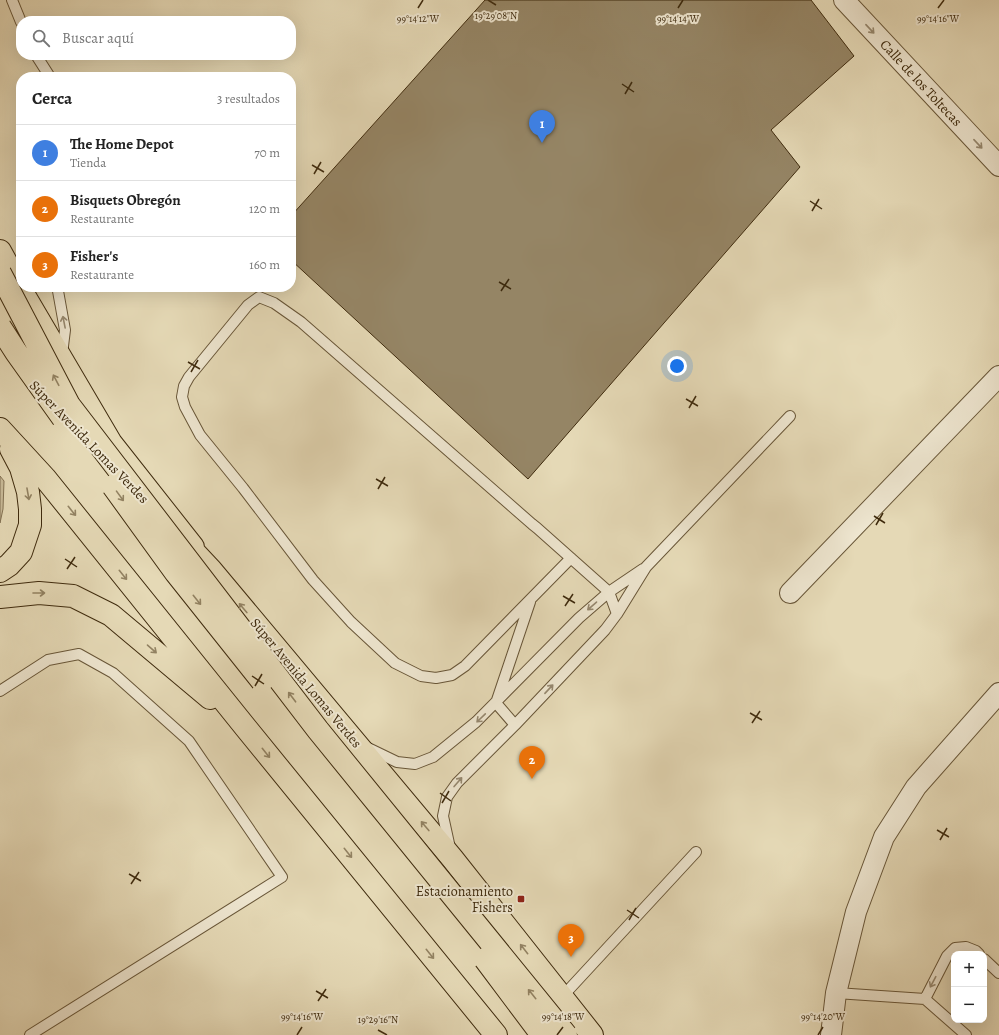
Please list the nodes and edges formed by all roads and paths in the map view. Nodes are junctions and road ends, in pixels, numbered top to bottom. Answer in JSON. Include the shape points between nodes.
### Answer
{"nodes":[{"id":1,"x":12,"y":0,"type":"edge"},
{"id":2,"x":844,"y":0,"type":"edge"},
{"id":3,"x":19,"y":16,"type":"edge"},
{"id":4,"x":39,"y":60,"type":"edge"},
{"id":5,"x":47,"y":72,"type":"edge"},
{"id":6,"x":999,"y":166,"type":"edge"},
{"id":7,"x":0,"y":250,"type":"edge"},
{"id":8,"x":0,"y":273,"type":"edge"},
{"id":9,"x":16,"y":280,"type":"edge"},
{"id":10,"x":22,"y":292,"type":"edge"},
{"id":11,"x":58,"y":292,"type":"edge"},
{"id":12,"x":0,"y":327,"type":"edge"},
{"id":13,"x":0,"y":348,"type":"edge"},
{"id":14,"x":61,"y":358,"type":"junction"},
{"id":15,"x":999,"y":376,"type":"edge"},
{"id":16,"x":790,"y":416,"type":"dead end"},
{"id":17,"x":1,"y":431,"type":"edge"},
{"id":18,"x":571,"y":558,"type":"junction"},
{"id":19,"x":646,"y":567,"type":"junction"},
{"id":20,"x":211,"y":570,"type":"junction"},
{"id":21,"x":0,"y":572,"type":"edge"},
{"id":22,"x":609,"y":592,"type":"junction"},
{"id":23,"x":790,"y":593,"type":"dead end"},
{"id":24,"x":0,"y":597,"type":"edge"},
{"id":25,"x":531,"y":598,"type":"junction"},
{"id":26,"x":617,"y":614,"type":"junction"},
{"id":27,"x":0,"y":691,"type":"edge"},
{"id":28,"x":999,"y":693,"type":"edge"},
{"id":29,"x":496,"y":703,"type":"junction"},
{"id":30,"x":515,"y":725,"type":"junction"},
{"id":31,"x":246,"y":728,"type":"junction"},
{"id":32,"x":354,"y":741,"type":"junction"},
{"id":33,"x":696,"y":852,"type":"dead end"},
{"id":34,"x":452,"y":858,"type":"junction"},
{"id":35,"x":952,"y":951,"type":"edge"},
{"id":36,"x":976,"y":951,"type":"edge"},
{"id":37,"x":951,"y":952,"type":"edge"},
{"id":38,"x":987,"y":962,"type":"edge"},
{"id":39,"x":999,"y":973,"type":"edge"},
{"id":40,"x":836,"y":993,"type":"junction"},
{"id":41,"x":562,"y":998,"type":"junction"},
{"id":42,"x":925,"y":999,"type":"junction"},
{"id":43,"x":30,"y":1035,"type":"edge"},
{"id":44,"x":496,"y":1035,"type":"edge"},
{"id":45,"x":542,"y":1035,"type":"edge"},
{"id":46,"x":566,"y":1035,"type":"edge"},
{"id":47,"x":592,"y":1035,"type":"edge"},
{"id":48,"x":831,"y":1035,"type":"edge"},
{"id":49,"x":966,"y":1035,"type":"edge"}],
"edges":[{"from":1,"to":3,"type":"lane"},
{"from":2,"to":6,"type":"street","name":"Calle de los Toltecas","one_way":true},
{"from":4,"to":5,"type":"lane"},
{"from":7,"to":9,"type":"main road"},
{"from":46,"to":8,"type":"main road","one_way":true,"bridge":true,"via":[[318,730],[69,405]]},
{"from":10,"to":14,"type":"main road"},
{"from":14,"to":11,"type":"lane","one_way":true,"via":[[65,330]]},
{"from":12,"to":45,"type":"main road","one_way":true,"bridge":true,"via":[[176,573],[469,936]]},
{"from":13,"to":20,"type":"main road","name":"Súper Avenida Lomas Verdes"},
{"from":14,"to":20,"type":"main road","via":[[111,442]]},
{"from":15,"to":23,"type":"street"},
{"from":16,"to":19,"type":"lane"},
{"from":17,"to":21,"type":"main road","one_way":true,"via":[[21,468],[28,492],[30,525],[21,552]]},
{"from":17,"to":31,"type":"main road","one_way":true,"via":[[45,478]]},
{"from":18,"to":22,"type":"lane"},
{"from":18,"to":25,"type":"lane"},
{"from":18,"to":25,"type":"lane","via":[[301,322],[274,303],[259,297],[248,305],[189,377],[182,397],[185,407],[200,435],[313,580],[351,622],[395,663],[421,676],[436,678],[452,675],[465,666]]},
{"from":19,"to":22,"type":"lane"},
{"from":19,"to":26,"type":"lane"},
{"from":32,"to":20,"type":"main road","name":"Súper Avenida Lomas Verdes","one_way":true},
{"from":22,"to":26,"type":"lane"},
{"from":22,"to":29,"type":"lane","one_way":true,"via":[[579,618]]},
{"from":24,"to":31,"type":"main road","one_way":true,"via":[[39,593],[74,596],[110,615]]},
{"from":25,"to":29,"type":"lane"},
{"from":30,"to":26,"type":"lane","one_way":true},
{"from":27,"to":43,"type":"lane","via":[[48,660],[79,654],[113,673],[189,741],[282,877]]},
{"from":28,"to":40,"type":"street","via":[[916,787],[884,837],[856,912]]},
{"from":29,"to":30,"type":"lane"},
{"from":29,"to":32,"type":"lane","one_way":true,"via":[[433,757],[415,764],[397,762]]},
{"from":34,"to":30,"type":"lane","one_way":true,"via":[[443,816],[447,797],[457,782]]},
{"from":31,"to":44,"type":"main road","one_way":true},
{"from":34,"to":32,"type":"main road","name":"Súper Avenida Lomas Verdes","one_way":true},
{"from":33,"to":41,"type":"lane"},
{"from":41,"to":34,"type":"main road","name":"Súper Avenida Lomas Verdes","one_way":true},
{"from":36,"to":35,"type":"lane","one_way":true,"via":[[966,946]]},
{"from":37,"to":42,"type":"lane","one_way":true},
{"from":38,"to":39,"type":"lane"},
{"from":40,"to":42,"type":"lane"},
{"from":40,"to":48,"type":"street"},
{"from":41,"to":47,"type":"main road","name":"Súper Avenida Lomas Verdes"},
{"from":42,"to":49,"type":"lane"}]}
